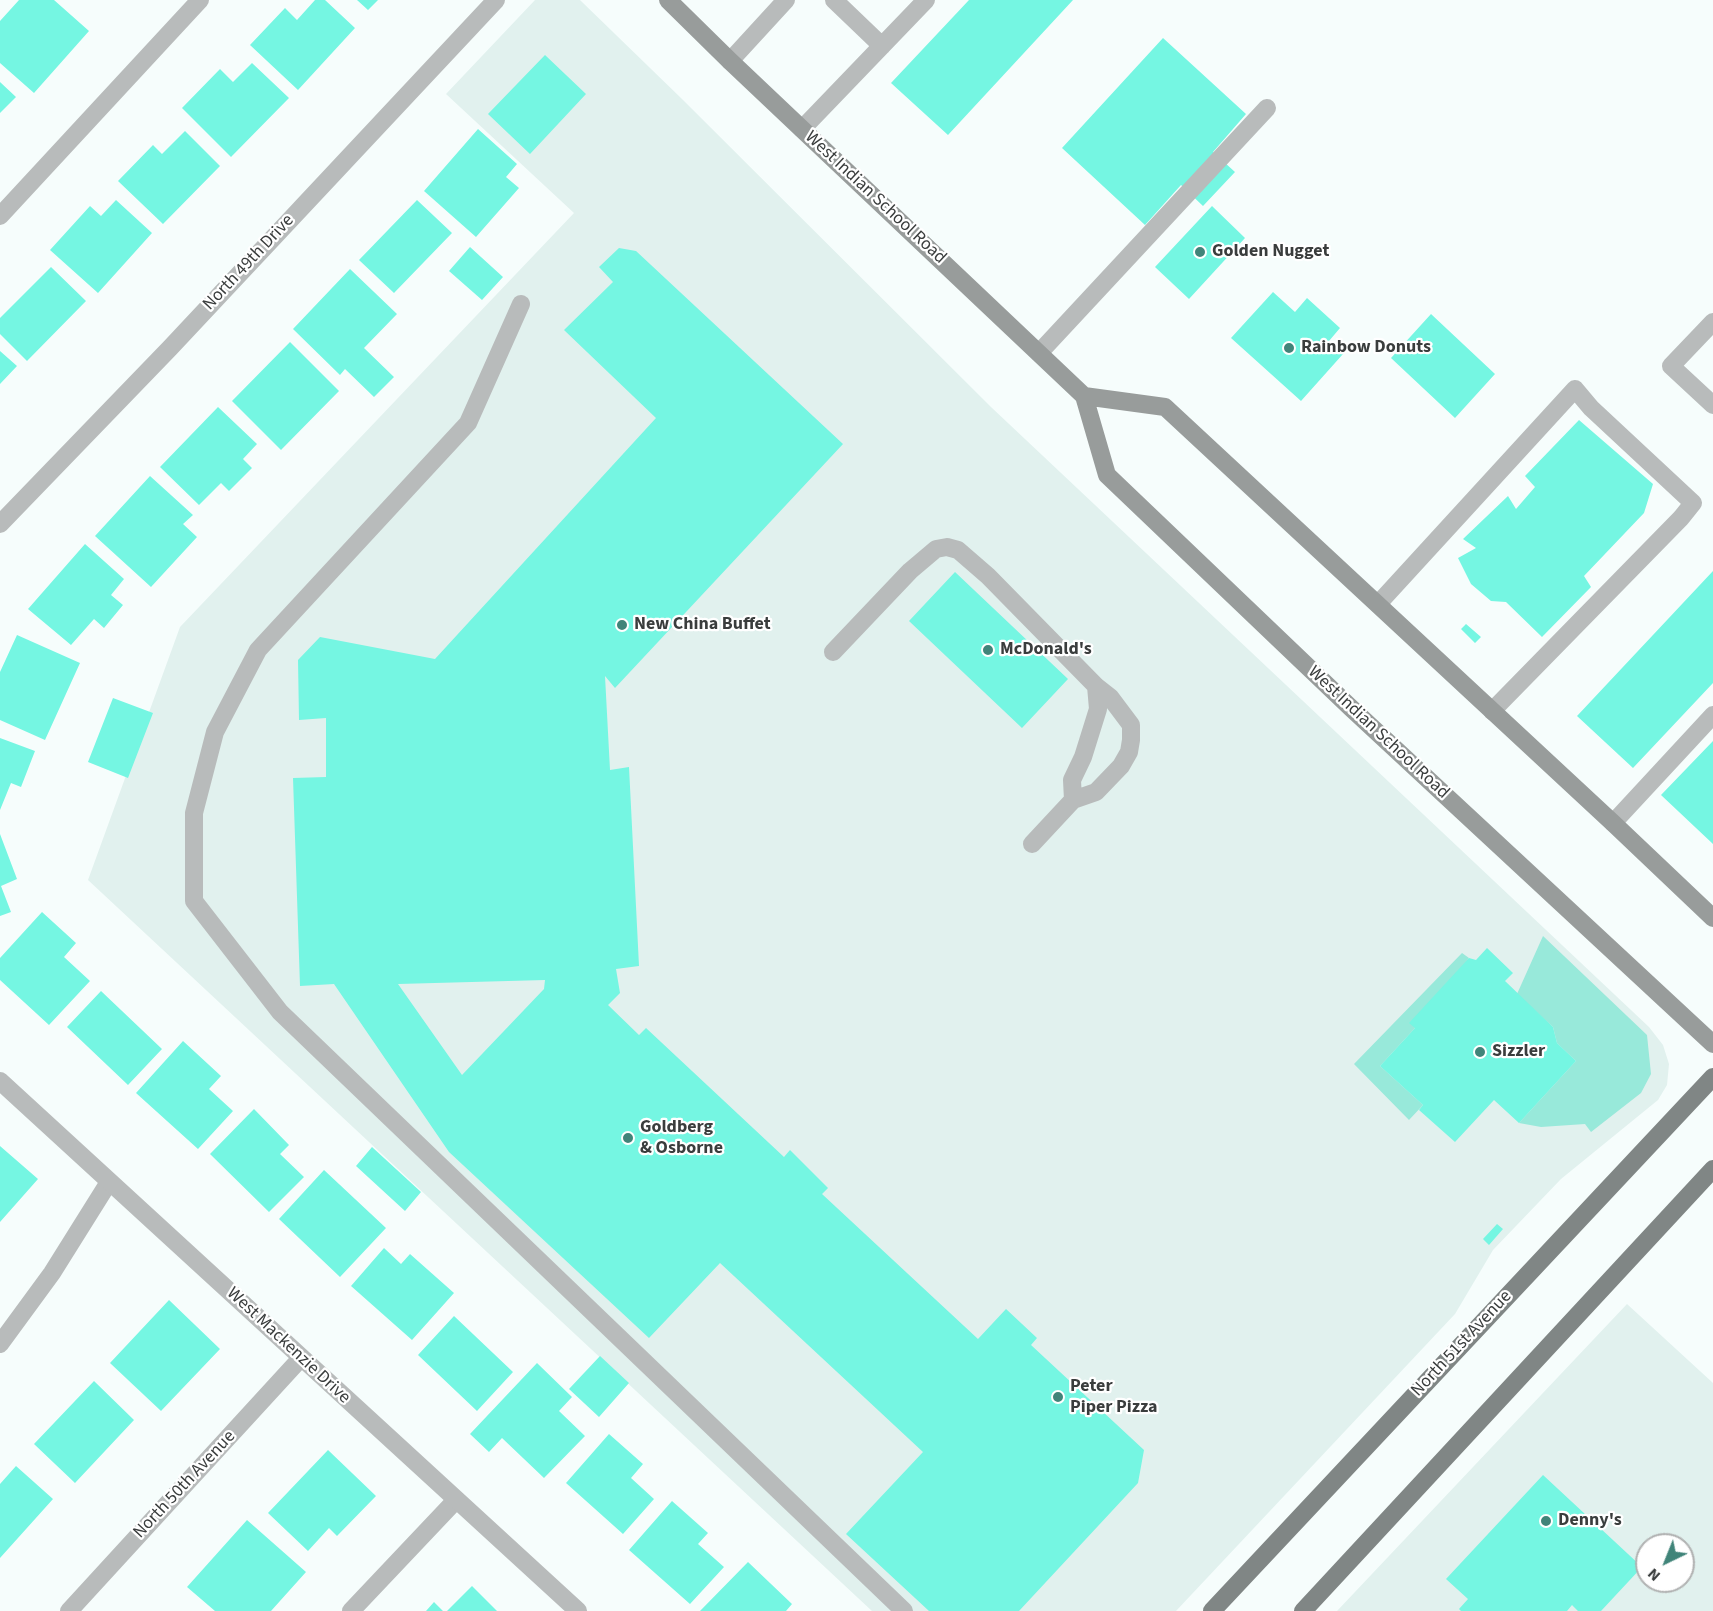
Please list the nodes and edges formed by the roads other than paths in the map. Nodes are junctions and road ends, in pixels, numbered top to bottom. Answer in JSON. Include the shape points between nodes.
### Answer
{"nodes":[{"id":1,"x":200,"y":0,"type":"edge"},
{"id":2,"x":496,"y":0,"type":"edge"},
{"id":3,"x":668,"y":0,"type":"edge"},
{"id":4,"x":786,"y":0,"type":"edge"},
{"id":5,"x":834,"y":0,"type":"edge"},
{"id":6,"x":926,"y":0,"type":"edge"},
{"id":7,"x":882,"y":46,"type":"junction"},
{"id":8,"x":730,"y":61,"type":"junction"},
{"id":9,"x":1268,"y":108,"type":"dead end"},
{"id":10,"x":802,"y":129,"type":"junction"},
{"id":11,"x":0,"y":216,"type":"edge"},
{"id":12,"x":521,"y":304,"type":"dead end"},
{"id":13,"x":1713,"y":322,"type":"edge"},
{"id":14,"x":1038,"y":353,"type":"junction"},
{"id":15,"x":1084,"y":396,"type":"junction"},
{"id":16,"x":1713,"y":405,"type":"edge"},
{"id":17,"x":0,"y":524,"type":"edge"},
{"id":18,"x":1378,"y":604,"type":"junction"},
{"id":19,"x":833,"y":652,"type":"dead end"},
{"id":20,"x":1096,"y":686,"type":"junction"},
{"id":21,"x":1492,"y":711,"type":"junction"},
{"id":22,"x":1713,"y":715,"type":"edge"},
{"id":23,"x":1073,"y":800,"type":"junction"},
{"id":24,"x":1613,"y":823,"type":"junction"},
{"id":25,"x":1032,"y":844,"type":"dead end"},
{"id":26,"x":1713,"y":918,"type":"edge"},
{"id":27,"x":1713,"y":1044,"type":"edge"},
{"id":28,"x":1713,"y":1077,"type":"edge"},
{"id":29,"x":0,"y":1081,"type":"edge"},
{"id":30,"x":1713,"y":1169,"type":"edge"},
{"id":31,"x":109,"y":1182,"type":"junction"},
{"id":32,"x":0,"y":1344,"type":"edge"},
{"id":33,"x":301,"y":1358,"type":"junction"},
{"id":34,"x":456,"y":1500,"type":"junction"},
{"id":35,"x":69,"y":1611,"type":"edge"},
{"id":36,"x":351,"y":1611,"type":"edge"},
{"id":37,"x":578,"y":1611,"type":"edge"},
{"id":38,"x":904,"y":1611,"type":"edge"},
{"id":39,"x":1212,"y":1611,"type":"edge"},
{"id":40,"x":1303,"y":1611,"type":"edge"}],
"edges":[{"from":1,"to":11,"type":"street"},
{"from":2,"to":17,"type":"street","name":"North 49th Drive"},
{"from":3,"to":8,"type":"main road","name":"West Indian School Road"},
{"from":4,"to":8,"type":"street"},
{"from":5,"to":7,"type":"street"},
{"from":6,"to":7,"type":"street"},
{"from":7,"to":10,"type":"street"},
{"from":8,"to":10,"type":"main road","name":"West Indian School Road"},
{"from":9,"to":14,"type":"street"},
{"from":10,"to":14,"type":"main road","name":"West Indian School Road"},
{"from":12,"to":38,"type":"street","via":[[468,423],[258,650],[215,732],[194,813],[194,901],[280,1012]]},
{"from":13,"to":16,"type":"street","via":[[1671,366]]},
{"from":14,"to":15,"type":"main road","name":"West Indian School Road"},
{"from":15,"to":18,"type":"main road","via":[[1165,407]]},
{"from":15,"to":27,"type":"main road","name":"West Indian School Road","via":[[1107,475]]},
{"from":18,"to":21,"type":"main road"},
{"from":18,"to":21,"type":"street","via":[[1575,389],[1693,503]]},
{"from":19,"to":20,"type":"street","via":[[910,571],[936,549],[947,547],[958,550],[988,576]]},
{"from":20,"to":23,"type":"street","via":[[1098,709],[1072,780]]},
{"from":20,"to":23,"type":"street","via":[[1131,724],[1129,752],[1096,792]]},
{"from":21,"to":24,"type":"main road"},
{"from":22,"to":24,"type":"street"},
{"from":23,"to":25,"type":"street"},
{"from":24,"to":26,"type":"main road"},
{"from":28,"to":39,"type":"main road","name":"North 51st Avenue"},
{"from":29,"to":31,"type":"street","name":"West Mackenzie Drive"},
{"from":30,"to":40,"type":"main road"},
{"from":31,"to":32,"type":"street","via":[[52,1273]]},
{"from":31,"to":33,"type":"street","name":"West Mackenzie Drive"},
{"from":33,"to":34,"type":"street","name":"West Mackenzie Drive"},
{"from":33,"to":35,"type":"street","name":"North 50th Avenue"},
{"from":34,"to":36,"type":"street"},
{"from":34,"to":37,"type":"street","name":"West Mackenzie Drive"}]}
